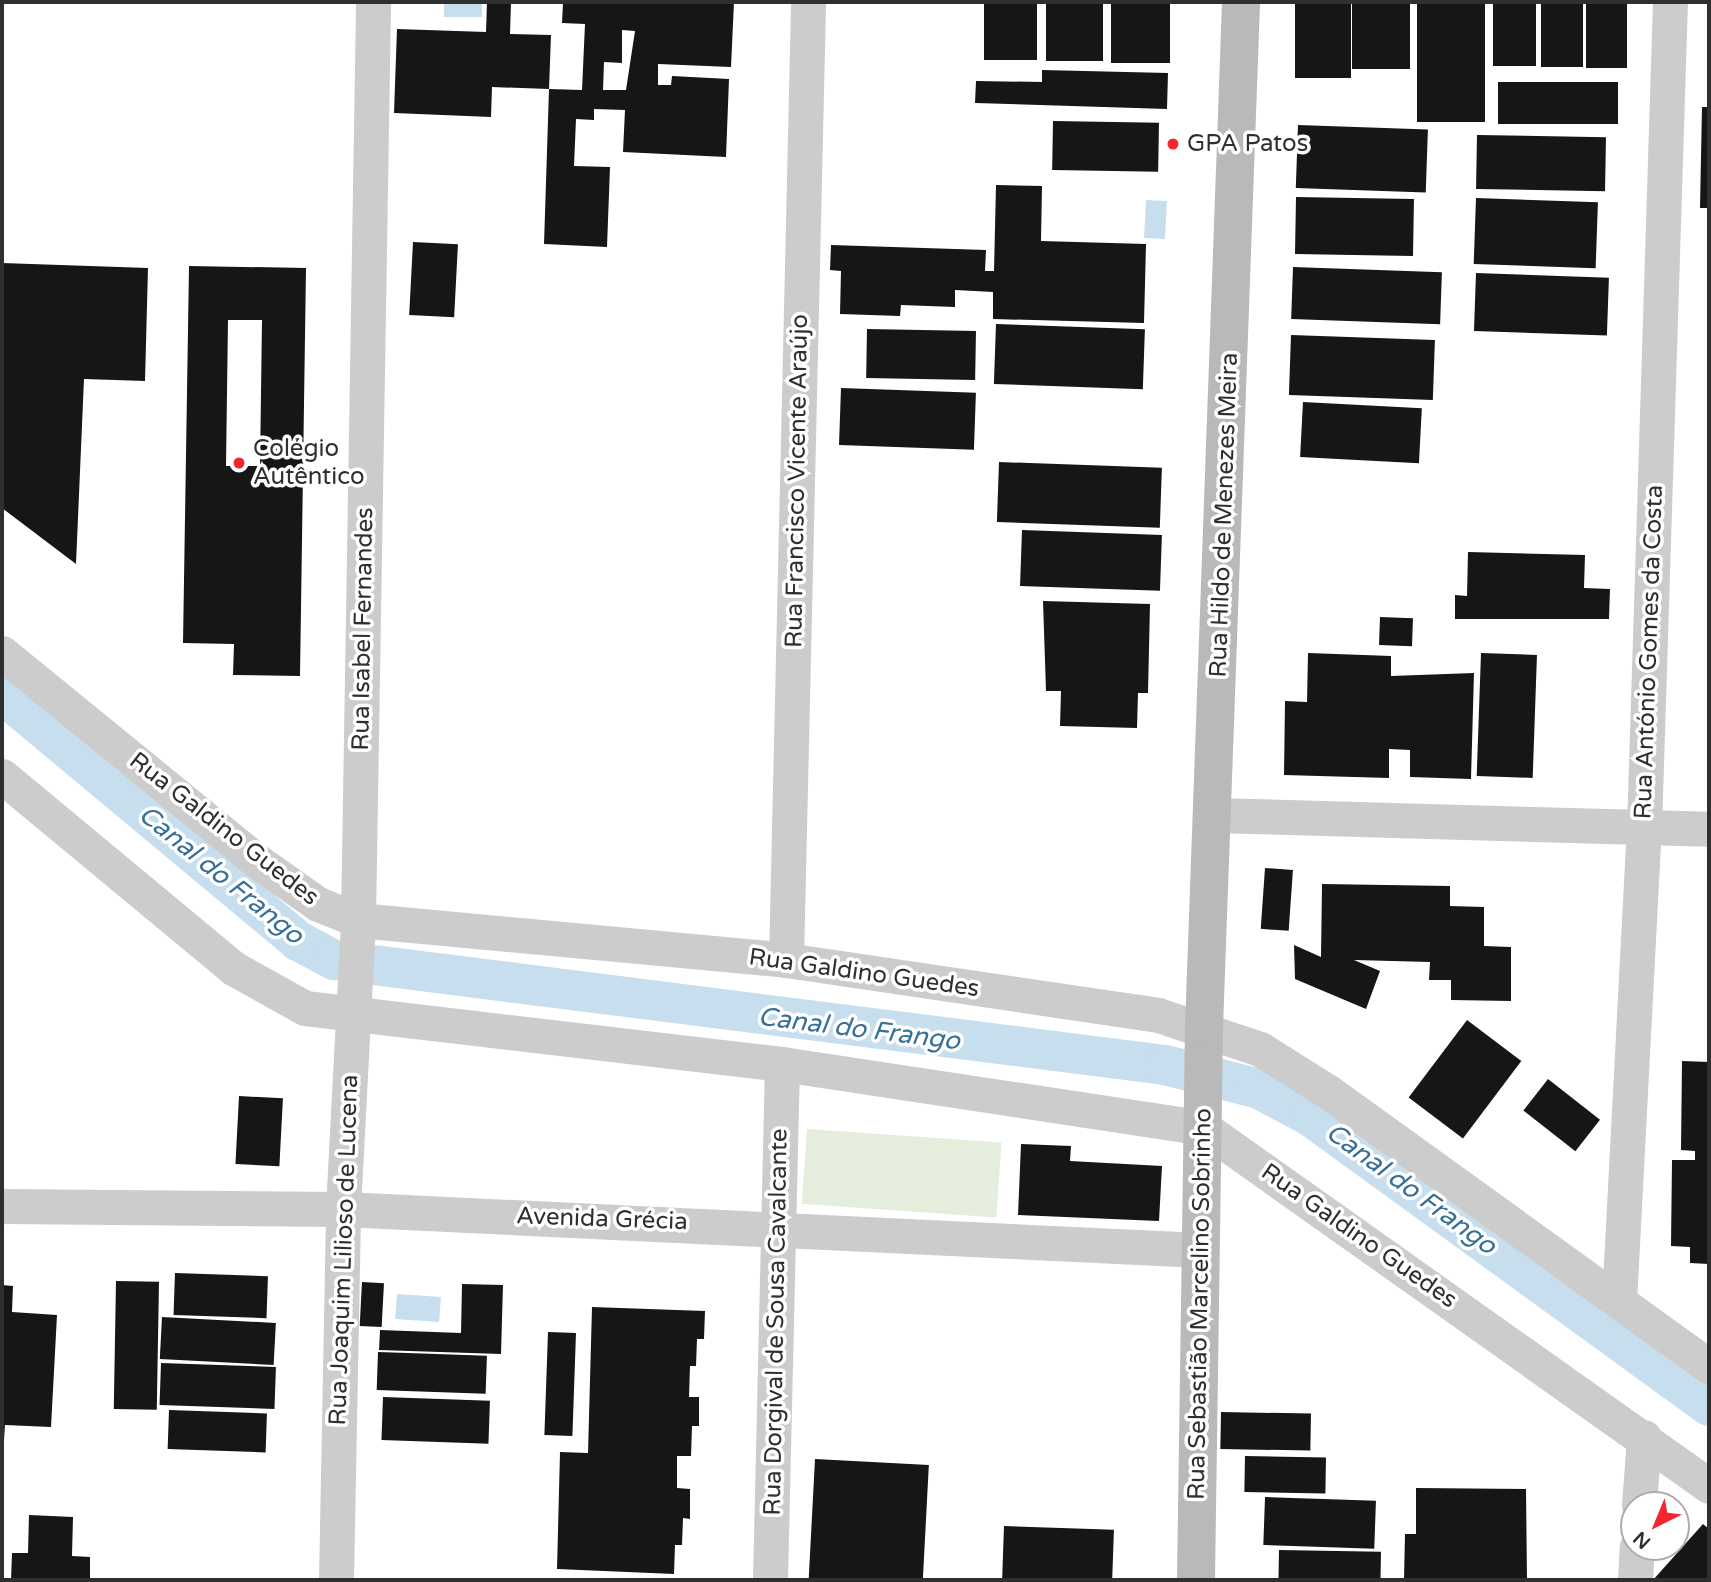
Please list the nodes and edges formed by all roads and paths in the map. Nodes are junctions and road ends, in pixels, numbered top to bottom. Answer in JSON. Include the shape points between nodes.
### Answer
{"nodes":[{"id":1,"x":373,"y":2,"type":"edge"},
{"id":2,"x":808,"y":2,"type":"edge"},
{"id":3,"x":1241,"y":2,"type":"edge"},
{"id":4,"x":1670,"y":2,"type":"edge"},
{"id":5,"x":2,"y":653,"type":"edge"},
{"id":6,"x":2,"y":776,"type":"edge"},
{"id":7,"x":1214,"y":815,"type":"junction"},
{"id":8,"x":1644,"y":828,"type":"junction"},
{"id":9,"x":1709,"y":829,"type":"edge"},
{"id":10,"x":358,"y":920,"type":"junction"},
{"id":11,"x":786,"y":960,"type":"junction"},
{"id":12,"x":352,"y":1017,"type":"junction"},
{"id":13,"x":1204,"y":1027,"type":"junction"},
{"id":14,"x":782,"y":1064,"type":"junction"},
{"id":15,"x":1204,"y":1128,"type":"junction"},
{"id":16,"x":2,"y":1206,"type":"edge"},
{"id":17,"x":343,"y":1209,"type":"junction"},
{"id":18,"x":779,"y":1226,"type":"junction"},
{"id":19,"x":1201,"y":1250,"type":"junction"},
{"id":20,"x":1619,"y":1302,"type":"junction"},
{"id":21,"x":1709,"y":1367,"type":"edge"},
{"id":22,"x":1644,"y":1437,"type":"junction"},
{"id":23,"x":1709,"y":1486,"type":"edge"},
{"id":24,"x":1640,"y":1491,"type":"edge"},
{"id":25,"x":1636,"y":1561,"type":"edge"},
{"id":26,"x":336,"y":1580,"type":"edge"},
{"id":27,"x":770,"y":1580,"type":"edge"},
{"id":28,"x":1196,"y":1580,"type":"edge"},
{"id":29,"x":1634,"y":1580,"type":"edge"}],
"edges":[{"from":1,"to":10,"type":"street","name":"Rua Isabel Fernandes"},
{"from":2,"to":11,"type":"street","name":"Rua Francisco Vicente Araújo"},
{"from":3,"to":7,"type":"street","name":"Rua Hildo de Menezes Meira"},
{"from":4,"to":8,"type":"street","name":"Rua António Gomes da Costa"},
{"from":5,"to":10,"type":"street","name":"Rua Galdino Guedes","via":[[257,861],[318,904]]},
{"from":6,"to":12,"type":"street","name":"Rua Galdino Guedes","via":[[233,968],[305,1009]]},
{"from":7,"to":8,"type":"street"},
{"from":7,"to":13,"type":"street","name":"Rua Hildo de Menezes Meira"},
{"from":8,"to":9,"type":"street"},
{"from":8,"to":20,"type":"street","name":"Rua António Gomes da Costa"},
{"from":10,"to":11,"type":"street","name":"Rua Galdino Guedes"},
{"from":10,"to":12,"type":"street","name":"Rua Joaquim Lilioso de Lucena"},
{"from":11,"to":13,"type":"street","name":"Rua Galdino Guedes"},
{"from":12,"to":14,"type":"street","name":"Rua Galdino Guedes"},
{"from":12,"to":17,"type":"street","name":"Rua Joaquim Lilioso de Lucena"},
{"from":13,"to":15,"type":"street","name":"Rua Sebastião Marcelino Sobrinho"},
{"from":13,"to":20,"type":"street","name":"Rua Galdino Guedes","via":[[1260,1049],[1327,1091]]},
{"from":14,"to":15,"type":"street","name":"Rua Galdino Guedes"},
{"from":14,"to":18,"type":"street","name":"Rua Dorgival de Sousa Cavalcante"},
{"from":15,"to":19,"type":"street","name":"Rua Sebastião Marcelino Sobrinho"},
{"from":15,"to":22,"type":"street","name":"Rua Galdino Guedes"},
{"from":16,"to":17,"type":"street","name":"Avenida Grécia"},
{"from":17,"to":18,"type":"street","name":"Avenida Grécia"},
{"from":17,"to":26,"type":"street","name":"Rua Joaquim Lilioso de Lucena"},
{"from":18,"to":19,"type":"street","name":"Avenida Grécia"},
{"from":18,"to":27,"type":"street","name":"Rua Dorgival de Sousa Cavalcante"},
{"from":19,"to":28,"type":"street","name":"Rua Sebastião Marcelino Sobrinho"},
{"from":20,"to":21,"type":"street","name":"Rua Galdino Guedes"},
{"from":22,"to":23,"type":"street","name":"Rua Galdino Guedes"},
{"from":22,"to":24,"type":"street"},
{"from":25,"to":29,"type":"street"}]}
